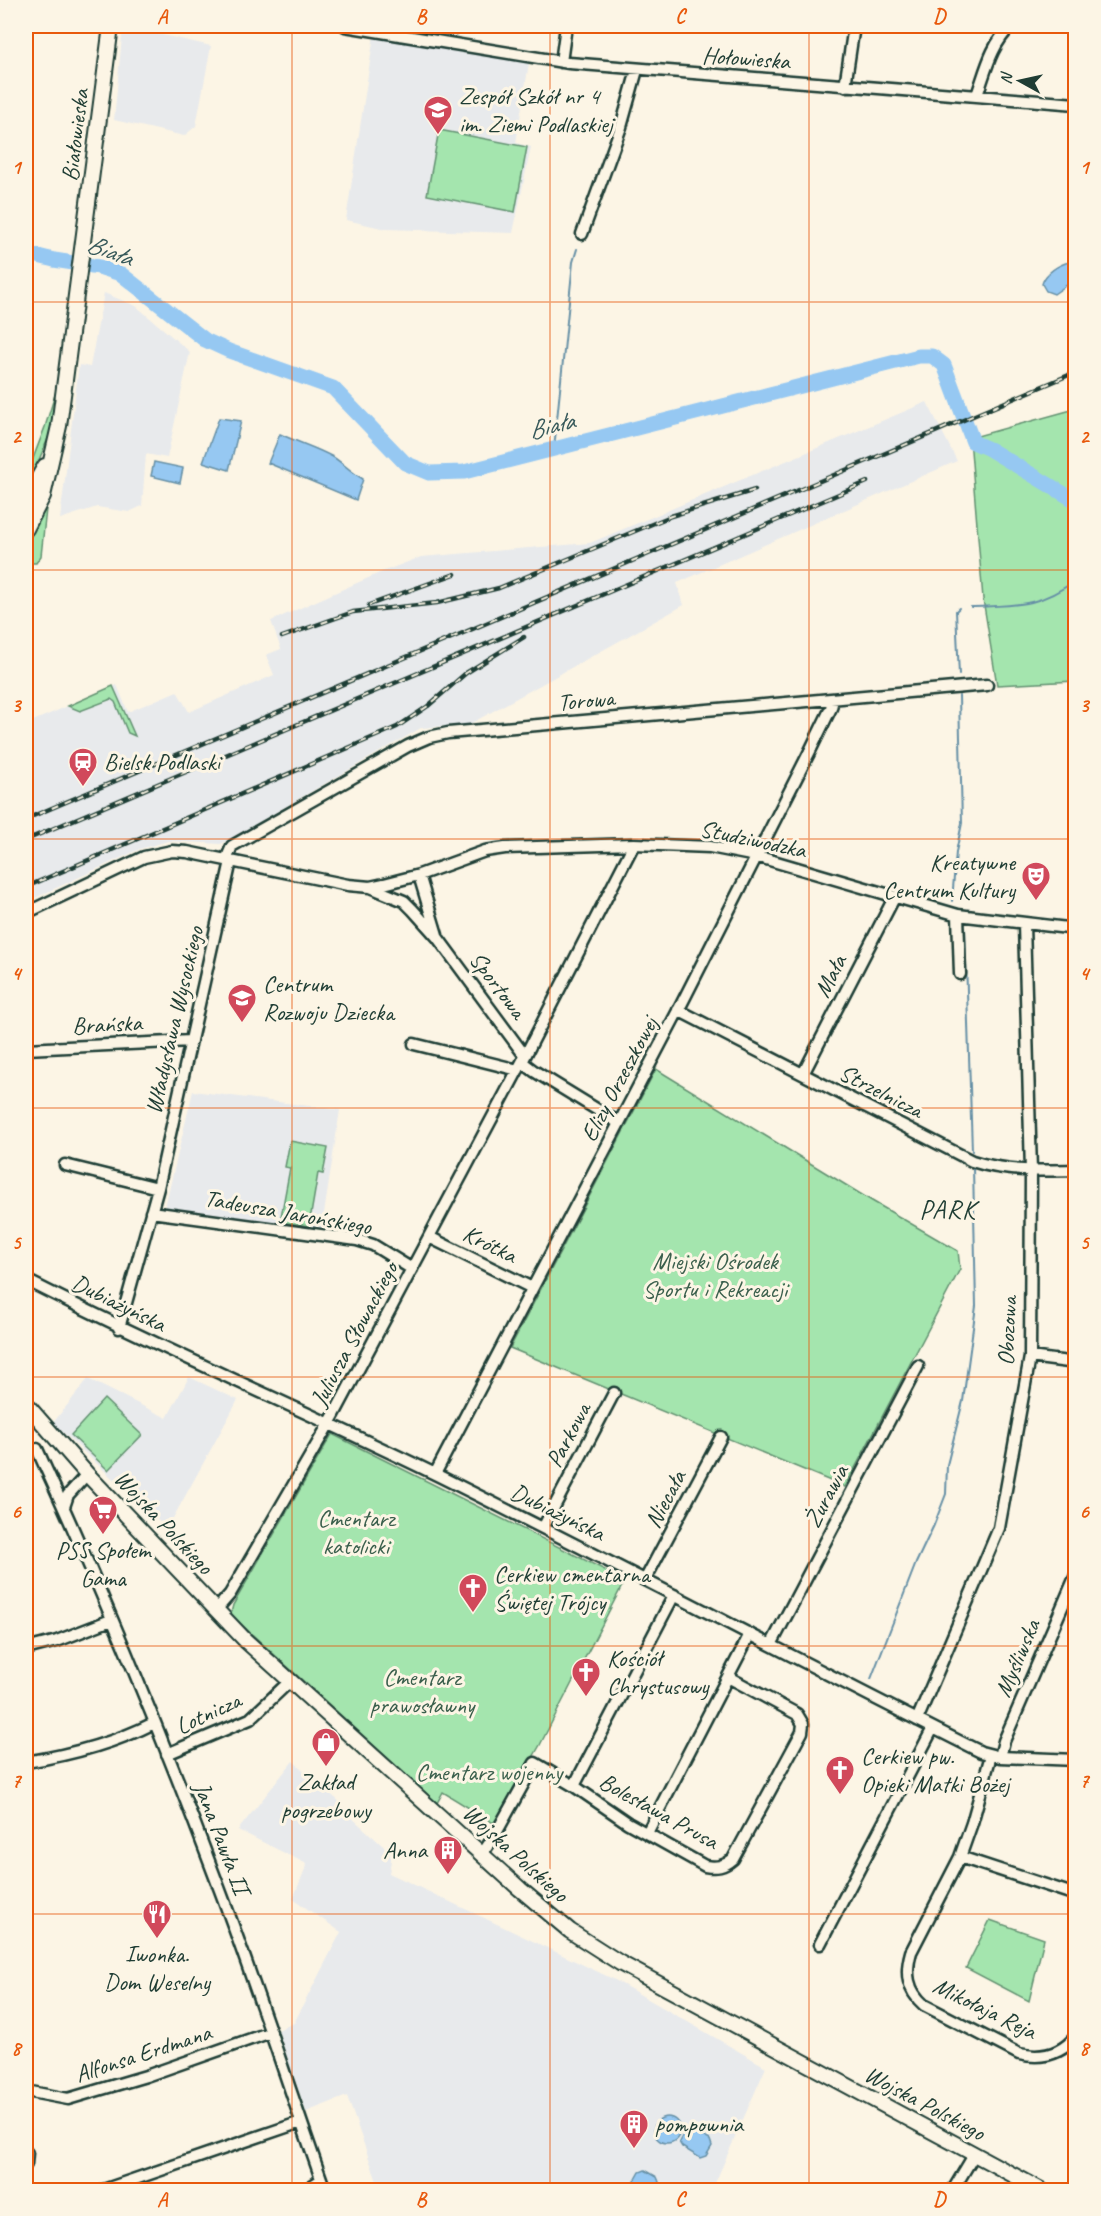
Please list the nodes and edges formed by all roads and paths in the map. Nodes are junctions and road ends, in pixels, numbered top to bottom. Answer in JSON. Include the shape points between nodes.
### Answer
{"nodes":[{"id":1,"x":111,"y":26,"type":"edge"},
{"id":2,"x":345,"y":26,"type":"edge"},
{"id":3,"x":567,"y":26,"type":"edge"},
{"id":4,"x":854,"y":26,"type":"edge"},
{"id":5,"x":1011,"y":26,"type":"edge"},
{"id":6,"x":561,"y":62,"type":"junction"},
{"id":7,"x":637,"y":70,"type":"junction"},
{"id":8,"x":845,"y":86,"type":"junction"},
{"id":9,"x":977,"y":95,"type":"junction"},
{"id":10,"x":1076,"y":104,"type":"edge"},
{"id":11,"x":1076,"y":183,"type":"edge"},
{"id":12,"x":1076,"y":194,"type":"edge"},
{"id":13,"x":582,"y":234,"type":"dead end"},
{"id":14,"x":52,"y":454,"type":"junction"},
{"id":15,"x":26,"y":500,"type":"edge"},
{"id":16,"x":26,"y":529,"type":"edge"},
{"id":17,"x":987,"y":684,"type":"dead end"},
{"id":18,"x":832,"y":699,"type":"junction"},
{"id":19,"x":634,"y":844,"type":"junction"},
{"id":20,"x":756,"y":856,"type":"junction"},
{"id":21,"x":228,"y":860,"type":"junction"},
{"id":22,"x":419,"y":875,"type":"junction"},
{"id":23,"x":370,"y":887,"type":"junction"},
{"id":24,"x":894,"y":898,"type":"junction"},
{"id":25,"x":26,"y":913,"type":"edge"},
{"id":26,"x":958,"y":915,"type":"junction"},
{"id":27,"x":1024,"y":924,"type":"junction"},
{"id":28,"x":1076,"y":929,"type":"edge"},
{"id":29,"x":438,"y":938,"type":"junction"},
{"id":30,"x":960,"y":974,"type":"dead end"},
{"id":31,"x":678,"y":1010,"type":"junction"},
{"id":32,"x":191,"y":1041,"type":"junction"},
{"id":33,"x":414,"y":1044,"type":"dead end"},
{"id":34,"x":26,"y":1049,"type":"edge"},
{"id":35,"x":522,"y":1063,"type":"junction"},
{"id":36,"x":803,"y":1074,"type":"junction"},
{"id":37,"x":619,"y":1123,"type":"junction"},
{"id":38,"x":65,"y":1165,"type":"dead end"},
{"id":39,"x":1076,"y":1170,"type":"edge"},
{"id":40,"x":1031,"y":1171,"type":"junction"},
{"id":41,"x":158,"y":1188,"type":"junction"},
{"id":42,"x":151,"y":1212,"type":"junction"},
{"id":43,"x":429,"y":1237,"type":"junction"},
{"id":44,"x":412,"y":1269,"type":"junction"},
{"id":45,"x":26,"y":1280,"type":"edge"},
{"id":46,"x":532,"y":1288,"type":"junction"},
{"id":47,"x":119,"y":1328,"type":"junction"},
{"id":48,"x":1030,"y":1357,"type":"junction"},
{"id":49,"x":1076,"y":1363,"type":"edge"},
{"id":50,"x":918,"y":1366,"type":"dead end"},
{"id":51,"x":614,"y":1393,"type":"dead end"},
{"id":52,"x":26,"y":1404,"type":"edge"},
{"id":53,"x":329,"y":1424,"type":"junction"},
{"id":54,"x":721,"y":1437,"type":"dead end"},
{"id":55,"x":38,"y":1449,"type":"dead end"},
{"id":56,"x":87,"y":1474,"type":"junction"},
{"id":57,"x":435,"y":1474,"type":"junction"},
{"id":58,"x":64,"y":1507,"type":"junction"},
{"id":59,"x":543,"y":1528,"type":"junction"},
{"id":60,"x":1076,"y":1575,"type":"edge"},
{"id":61,"x":645,"y":1580,"type":"junction"},
{"id":62,"x":674,"y":1595,"type":"junction"},
{"id":63,"x":216,"y":1610,"type":"junction"},
{"id":64,"x":111,"y":1620,"type":"junction"},
{"id":65,"x":750,"y":1634,"type":"junction"},
{"id":66,"x":771,"y":1645,"type":"junction"},
{"id":67,"x":26,"y":1649,"type":"edge"},
{"id":68,"x":728,"y":1677,"type":"junction"},
{"id":69,"x":290,"y":1681,"type":"junction"},
{"id":70,"x":917,"y":1720,"type":"junction"},
{"id":71,"x":154,"y":1723,"type":"junction"},
{"id":72,"x":933,"y":1728,"type":"junction"},
{"id":73,"x":167,"y":1754,"type":"junction"},
{"id":74,"x":995,"y":1756,"type":"junction"},
{"id":75,"x":1076,"y":1760,"type":"edge"},
{"id":76,"x":26,"y":1762,"type":"edge"},
{"id":77,"x":574,"y":1786,"type":"junction"},
{"id":78,"x":647,"y":1833,"type":"junction"},
{"id":79,"x":482,"y":1854,"type":"junction"},
{"id":80,"x":960,"y":1857,"type":"junction"},
{"id":81,"x":1076,"y":1895,"type":"edge"},
{"id":82,"x":820,"y":1944,"type":"dead end"},
{"id":83,"x":271,"y":2032,"type":"junction"},
{"id":84,"x":1076,"y":2036,"type":"edge"},
{"id":85,"x":26,"y":2091,"type":"edge"},
{"id":86,"x":302,"y":2121,"type":"junction"},
{"id":87,"x":974,"y":2155,"type":"junction"},
{"id":88,"x":323,"y":2185,"type":"edge"},
{"id":89,"x":103,"y":2190,"type":"edge"},
{"id":90,"x":305,"y":2190,"type":"edge"},
{"id":91,"x":953,"y":2190,"type":"edge"},
{"id":92,"x":1041,"y":2190,"type":"edge"}],
"edges":[{"from":1,"to":14,"type":"main road","name":"Białowieska","via":[[66,382]]},
{"from":2,"to":6,"type":"street","name":"Hołowieska"},
{"from":3,"to":6,"type":"street"},
{"from":4,"to":8,"type":"street"},
{"from":5,"to":9,"type":"street","via":[[993,48]]},
{"from":6,"to":7,"type":"street","name":"Hołowieska"},
{"from":7,"to":8,"type":"street","name":"Hołowieska"},
{"from":7,"to":13,"type":"street"},
{"from":8,"to":9,"type":"street","name":"Hołowieska"},
{"from":9,"to":10,"type":"street","name":"Hołowieska"},
{"from":11,"to":12,"type":"street"},
{"from":14,"to":15,"type":"main road"},
{"from":14,"to":16,"type":"main road","via":[[43,496]]},
{"from":17,"to":18,"type":"street","name":"Torowa"},
{"from":18,"to":20,"type":"street","name":"Elizy Orzeszkowej","via":[[833,704]]},
{"from":18,"to":21,"type":"street","name":"Torowa","via":[[429,737],[232,846]]},
{"from":19,"to":20,"type":"street","name":"Studziwodzka","via":[[710,847]]},
{"from":19,"to":22,"type":"street","name":"Studziwodzka","via":[[505,848]]},
{"from":19,"to":35,"type":"street","name":"Juliusza Słowackiego"},
{"from":20,"to":24,"type":"street","name":"Studziwodzka"},
{"from":20,"to":31,"type":"street","name":"Elizy Orzeszkowej"},
{"from":21,"to":23,"type":"street","name":"Sportowa"},
{"from":21,"to":25,"type":"street","name":"Sportowa","via":[[187,852],[159,853]]},
{"from":21,"to":32,"type":"street","name":"Władysława Wysockiego"},
{"from":22,"to":23,"type":"street","name":"Sportowa"},
{"from":22,"to":29,"type":"street","name":"Sportowa"},
{"from":23,"to":29,"type":"street","name":"Sportowa","via":[[404,901]]},
{"from":24,"to":26,"type":"street","name":"Studziwodzka"},
{"from":24,"to":36,"type":"street","name":"Mała"},
{"from":26,"to":27,"type":"street","name":"Studziwodzka"},
{"from":26,"to":30,"type":"street"},
{"from":27,"to":28,"type":"street","name":"Studziwodzka"},
{"from":27,"to":40,"type":"street","name":"Obozowa"},
{"from":29,"to":35,"type":"street","name":"Sportowa"},
{"from":31,"to":36,"type":"street","name":"Strzelnicza"},
{"from":31,"to":37,"type":"street","name":"Elizy Orzeszkowej"},
{"from":32,"to":34,"type":"street","name":"Brańska"},
{"from":32,"to":41,"type":"street","name":"Władysława Wysockiego"},
{"from":33,"to":35,"type":"street"},
{"from":35,"to":37,"type":"street","name":"Sportowa"},
{"from":35,"to":43,"type":"street","name":"Juliusza Słowackiego"},
{"from":36,"to":40,"type":"street","name":"Strzelnicza","via":[[972,1161]]},
{"from":37,"to":46,"type":"street","name":"Elizy Orzeszkowej"},
{"from":38,"to":41,"type":"street"},
{"from":39,"to":40,"type":"street","name":"Strzelnicza"},
{"from":40,"to":48,"type":"street","name":"Obozowa"},
{"from":41,"to":42,"type":"street","name":"Władysława Wysockiego"},
{"from":42,"to":44,"type":"street","name":"Tadeusza Jarońskiego","via":[[357,1240],[373,1245]]},
{"from":42,"to":47,"type":"street","name":"Władysława Wysockiego"},
{"from":43,"to":44,"type":"street","name":"Juliusza Słowackiego"},
{"from":43,"to":46,"type":"street","name":"Krótka"},
{"from":44,"to":53,"type":"street","name":"Juliusza Słowackiego"},
{"from":45,"to":47,"type":"street","name":"Dubiażyńska"},
{"from":46,"to":57,"type":"street","name":"Elizy Orzeszkowej"},
{"from":47,"to":53,"type":"street","name":"Dubiażyńska"},
{"from":48,"to":49,"type":"street"},
{"from":48,"to":70,"type":"street","name":"Obozowa","via":[[999,1528]]},
{"from":50,"to":66,"type":"street","name":"Żurawia"},
{"from":51,"to":59,"type":"street","name":"Parkowa"},
{"from":52,"to":56,"type":"main road","name":"Wojska Polskiego"},
{"from":53,"to":57,"type":"street","name":"Dubiażyńska"},
{"from":53,"to":63,"type":"street","name":"Juliusza Słowackiego","via":[[230,1594]]},
{"from":54,"to":61,"type":"street","name":"Niecała"},
{"from":55,"to":58,"type":"street","name":"Jana Pawła II"},
{"from":56,"to":58,"type":"street"},
{"from":56,"to":63,"type":"main road","name":"Wojska Polskiego"},
{"from":57,"to":59,"type":"street","name":"Dubiażyńska"},
{"from":58,"to":64,"type":"street","name":"Jana Pawła II"},
{"from":59,"to":61,"type":"street","name":"Dubiażyńska"},
{"from":60,"to":74,"type":"street","name":"Myśliwska"},
{"from":61,"to":62,"type":"street","name":"Dubiażyńska"},
{"from":62,"to":65,"type":"street","name":"Dubiażyńska"},
{"from":62,"to":77,"type":"street","name":"Bolesława Prusa"},
{"from":63,"to":69,"type":"main road","name":"Wojska Polskiego"},
{"from":64,"to":67,"type":"street"},
{"from":64,"to":71,"type":"street","name":"Jana Pawła II"},
{"from":65,"to":66,"type":"street","name":"Dubiażyńska"},
{"from":65,"to":68,"type":"street"},
{"from":66,"to":70,"type":"street","name":"Dubiażyńska"},
{"from":68,"to":78,"type":"street"},
{"from":68,"to":78,"type":"street","name":"Bolesława Prusa","via":[[797,1714],[803,1724],[801,1732],[728,1864],[705,1866]]},
{"from":69,"to":73,"type":"street","name":"Lotnicza","via":[[250,1719]]},
{"from":69,"to":79,"type":"main road","name":"Wojska Polskiego"},
{"from":70,"to":72,"type":"street","name":"Dubiażyńska"},
{"from":71,"to":73,"type":"street","name":"Jana Pawła II"},
{"from":71,"to":76,"type":"street","via":[[120,1738]]},
{"from":72,"to":74,"type":"street","name":"Dubiażyńska"},
{"from":72,"to":82,"type":"street"},
{"from":73,"to":83,"type":"street","name":"Jana Pawła II"},
{"from":74,"to":75,"type":"street","name":"Dubiażyńska"},
{"from":74,"to":80,"type":"street","name":"Mikołaja Reja"},
{"from":77,"to":78,"type":"street","name":"Bolesława Prusa"},
{"from":77,"to":79,"type":"street","name":"Bolesława Prusa","via":[[535,1762]]},
{"from":79,"to":87,"type":"main road","name":"Wojska Polskiego","via":[[550,1914],[606,1954]]},
{"from":80,"to":81,"type":"street"},
{"from":80,"to":84,"type":"street","name":"Mikołaja Reja","via":[[910,1952],[906,1968],[914,1996],[1019,2054],[1046,2056],[1061,2050]]},
{"from":83,"to":85,"type":"street","name":"Alfonsa Erdmana","via":[[68,2099]]},
{"from":83,"to":86,"type":"street","name":"Jana Pawła II"},
{"from":86,"to":88,"type":"street","name":"Jana Pawła II"},
{"from":86,"to":89,"type":"street"},
{"from":87,"to":91,"type":"street"},
{"from":87,"to":92,"type":"main road","name":"Wojska Polskiego"},
{"from":88,"to":90,"type":"street"}]}
